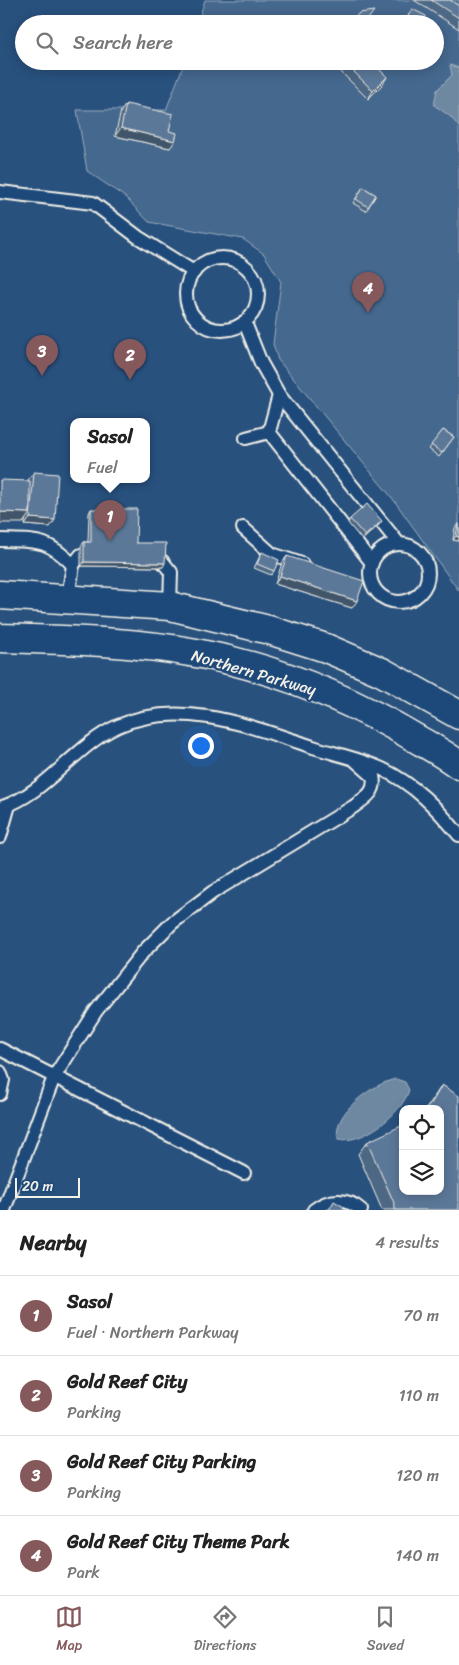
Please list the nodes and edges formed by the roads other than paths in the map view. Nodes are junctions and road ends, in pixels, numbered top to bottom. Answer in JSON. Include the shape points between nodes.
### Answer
{"nodes":[{"id":1,"x":0,"y":192,"type":"edge"},
{"id":2,"x":194,"y":272,"type":"junction"},
{"id":3,"x":245,"y":323,"type":"junction"},
{"id":4,"x":279,"y":395,"type":"junction"},
{"id":5,"x":268,"y":432,"type":"junction"},
{"id":6,"x":246,"y":438,"type":"dead end"},
{"id":7,"x":243,"y":528,"type":"dead end"},
{"id":8,"x":0,"y":540,"type":"edge"},
{"id":9,"x":399,"y":544,"type":"junction"},
{"id":10,"x":162,"y":561,"type":"edge"},
{"id":11,"x":372,"y":563,"type":"junction"},
{"id":12,"x":318,"y":569,"type":"edge"},
{"id":13,"x":0,"y":595,"type":"edge"},
{"id":14,"x":68,"y":598,"type":"junction"},
{"id":15,"x":170,"y":606,"type":"junction"},
{"id":16,"x":0,"y":638,"type":"edge"},
{"id":17,"x":459,"y":715,"type":"edge"},
{"id":18,"x":356,"y":761,"type":"junction"},
{"id":19,"x":459,"y":765,"type":"edge"},
{"id":20,"x":4,"y":806,"type":"edge"},
{"id":21,"x":459,"y":835,"type":"edge"},
{"id":22,"x":0,"y":837,"type":"edge"},
{"id":23,"x":0,"y":1049,"type":"edge"},
{"id":24,"x":0,"y":1072,"type":"edge"},
{"id":25,"x":54,"y":1077,"type":"junction"},
{"id":26,"x":0,"y":1094,"type":"edge"},
{"id":27,"x":244,"y":1173,"type":"dead end"},
{"id":28,"x":4,"y":1210,"type":"edge"},
{"id":29,"x":314,"y":1210,"type":"edge"},
{"id":30,"x":361,"y":1210,"type":"edge"}],
"edges":[{"from":1,"to":2,"type":"lane","via":[[93,203],[138,238]]},
{"from":2,"to":3,"type":"lane","via":[[186,295],[188,306],[202,324],[218,330]]},
{"from":2,"to":3,"type":"lane","via":[[213,259],[226,258],[248,268],[259,290],[256,308]]},
{"from":3,"to":4,"type":"lane","via":[[261,363]]},
{"from":4,"to":5,"type":"lane"},
{"from":4,"to":9,"type":"lane"},
{"from":5,"to":6,"type":"lane"},
{"from":5,"to":11,"type":"lane"},
{"from":7,"to":12,"type":"lane","via":[[272,554]]},
{"from":8,"to":14,"type":"lane","via":[[47,544],[77,560]]},
{"from":9,"to":11,"type":"lane","via":[[381,550]]},
{"from":9,"to":11,"type":"lane","via":[[417,550],[427,566],[426,585],[413,599],[395,602],[378,593],[370,576]]},
{"from":10,"to":15,"type":"lane","via":[[171,572]]},
{"from":13,"to":14,"type":"main road"},
{"from":14,"to":15,"type":"main road"},
{"from":15,"to":17,"type":"main road","via":[[326,648],[382,672]]},
{"from":16,"to":19,"type":"main road","name":"Northern Parkway","via":[[112,642],[197,653],[253,668],[321,691],[381,718]]},
{"from":18,"to":20,"type":"lane","via":[[222,720],[189,714],[153,717],[130,721],[98,737],[31,791]]},
{"from":18,"to":21,"type":"lane","via":[[382,769],[410,786],[437,808]]},
{"from":18,"to":25,"type":"lane","via":[[373,776],[374,788],[369,795],[213,892],[160,934],[110,991]]},
{"from":20,"to":22,"type":"lane"},
{"from":23,"to":25,"type":"lane"},
{"from":24,"to":26,"type":"lane","via":[[3,1080]]},
{"from":25,"to":27,"type":"lane"},
{"from":25,"to":28,"type":"lane"},
{"from":29,"to":30,"type":"lane","via":[[336,1201],[349,1202]]}]}
